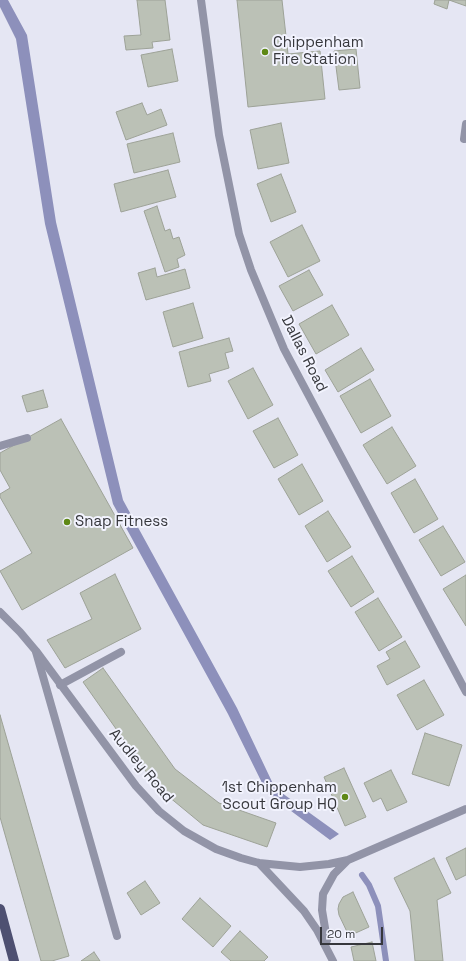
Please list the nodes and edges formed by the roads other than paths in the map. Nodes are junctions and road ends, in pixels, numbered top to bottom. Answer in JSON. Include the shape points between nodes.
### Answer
{"nodes":[{"id":1,"x":201,"y":0,"type":"edge"},
{"id":2,"x":466,"y":124,"type":"edge"},
{"id":3,"x":464,"y":139,"type":"dead end"},
{"id":4,"x":27,"y":438,"type":"dead end"},
{"id":5,"x":0,"y":446,"type":"edge"},
{"id":6,"x":0,"y":612,"type":"edge"},
{"id":7,"x":36,"y":651,"type":"junction"},
{"id":8,"x":121,"y":652,"type":"dead end"},
{"id":9,"x":60,"y":685,"type":"junction"},
{"id":10,"x":466,"y":692,"type":"edge"},
{"id":11,"x":466,"y":809,"type":"edge"},
{"id":12,"x":348,"y":860,"type":"junction"},
{"id":13,"x":259,"y":863,"type":"junction"},
{"id":14,"x":0,"y":909,"type":"edge"},
{"id":15,"x":117,"y":936,"type":"dead end"},
{"id":16,"x":332,"y":959,"type":"edge"},
{"id":17,"x":14,"y":961,"type":"edge"}],
"edges":[{"from":1,"to":10,"type":"street","name":"Dallas Road","via":[[219,135],[239,234],[251,270],[284,349]]},
{"from":2,"to":3,"type":"street"},
{"from":4,"to":5,"type":"street"},
{"from":6,"to":7,"type":"street","name":"Audley Road"},
{"from":7,"to":9,"type":"street","name":"Audley Road"},
{"from":7,"to":15,"type":"street"},
{"from":8,"to":9,"type":"street"},
{"from":9,"to":13,"type":"street","name":"Audley Road","via":[[115,760],[158,811],[184,831],[216,848]]},
{"from":11,"to":12,"type":"street","name":"Audley Road"},
{"from":12,"to":13,"type":"street","name":"Audley Road","via":[[300,867]]},
{"from":12,"to":16,"type":"street","via":[[329,881],[323,894],[324,932]]},
{"from":13,"to":16,"type":"street","via":[[304,911]]},
{"from":14,"to":17,"type":"main road"}]}
